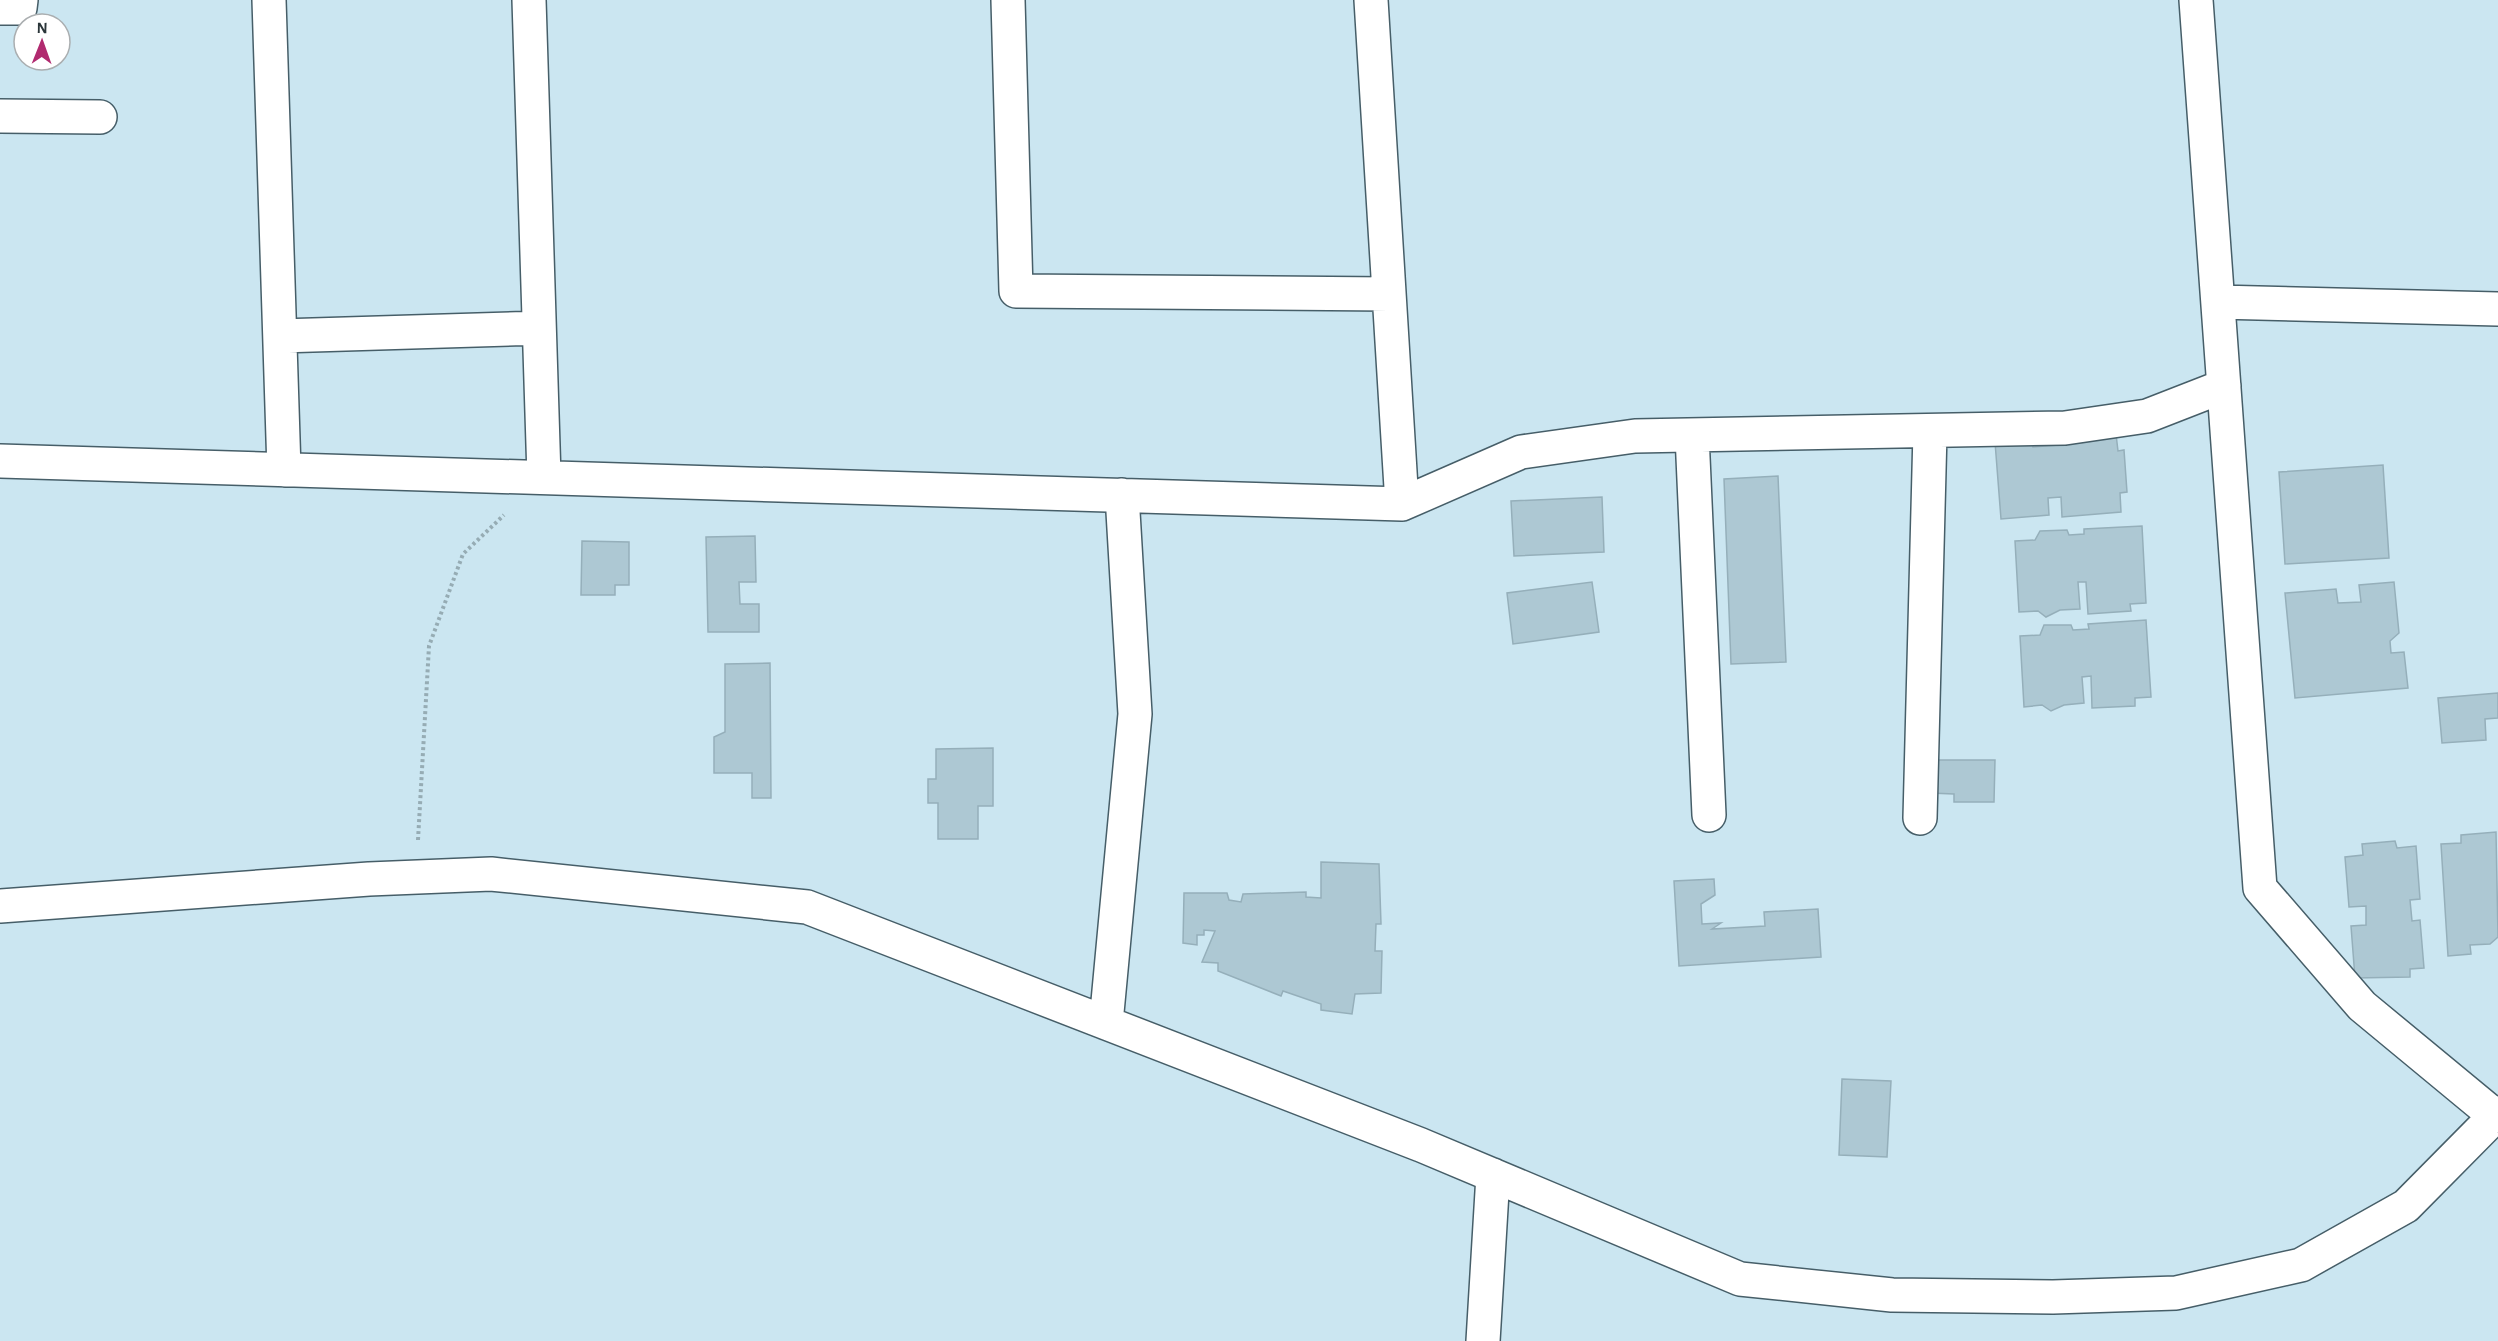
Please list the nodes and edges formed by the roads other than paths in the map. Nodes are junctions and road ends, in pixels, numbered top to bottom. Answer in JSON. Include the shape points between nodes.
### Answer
{"nodes":[{"id":1,"x":21,"y":0,"type":"edge"},
{"id":2,"x":269,"y":0,"type":"edge"},
{"id":3,"x":529,"y":0,"type":"edge"},
{"id":4,"x":1008,"y":0,"type":"edge"},
{"id":5,"x":1371,"y":0,"type":"edge"},
{"id":6,"x":2196,"y":0,"type":"edge"},
{"id":7,"x":0,"y":8,"type":"edge"},
{"id":8,"x":0,"y":116,"type":"edge"},
{"id":9,"x":100,"y":117,"type":"dead end"},
{"id":10,"x":1389,"y":294,"type":"junction"},
{"id":11,"x":2218,"y":302,"type":"junction"},
{"id":12,"x":2498,"y":309,"type":"edge"},
{"id":13,"x":539,"y":328,"type":"junction"},
{"id":14,"x":280,"y":336,"type":"junction"},
{"id":15,"x":2224,"y":386,"type":"junction"},
{"id":16,"x":1930,"y":432,"type":"junction"},
{"id":17,"x":1692,"y":435,"type":"junction"},
{"id":18,"x":0,"y":461,"type":"edge"},
{"id":19,"x":284,"y":470,"type":"junction"},
{"id":20,"x":544,"y":477,"type":"junction"},
{"id":21,"x":1122,"y":495,"type":"junction"},
{"id":22,"x":1402,"y":504,"type":"junction"},
{"id":23,"x":1709,"y":815,"type":"dead end"},
{"id":24,"x":1920,"y":818,"type":"dead end"},
{"id":25,"x":0,"y":906,"type":"edge"},
{"id":26,"x":1106,"y":1023,"type":"junction"},
{"id":27,"x":2496,"y":1114,"type":"edge"},
{"id":28,"x":1493,"y":1175,"type":"junction"},
{"id":29,"x":1483,"y":1341,"type":"edge"}],
"edges":[{"from":1,"to":7,"type":"street","via":[[21,8]]},
{"from":2,"to":14,"type":"street"},
{"from":3,"to":13,"type":"street"},
{"from":4,"to":10,"type":"street","via":[[1016,291]]},
{"from":5,"to":10,"type":"street"},
{"from":6,"to":11,"type":"street"},
{"from":8,"to":9,"type":"street"},
{"from":10,"to":22,"type":"street"},
{"from":11,"to":12,"type":"street"},
{"from":11,"to":15,"type":"street"},
{"from":13,"to":14,"type":"street"},
{"from":13,"to":20,"type":"street"},
{"from":14,"to":19,"type":"street"},
{"from":15,"to":16,"type":"street","via":[[2147,416],[2065,428]]},
{"from":15,"to":27,"type":"street","via":[[2260,888],[2362,1006]]},
{"from":16,"to":17,"type":"street"},
{"from":16,"to":24,"type":"street"},
{"from":17,"to":22,"type":"street","via":[[1635,436],[1521,453]]},
{"from":17,"to":23,"type":"street"},
{"from":18,"to":19,"type":"street"},
{"from":19,"to":20,"type":"street"},
{"from":20,"to":21,"type":"street"},
{"from":21,"to":22,"type":"street"},
{"from":21,"to":26,"type":"street","via":[[1135,714]]},
{"from":25,"to":26,"type":"street","via":[[491,874],[807,907]]},
{"from":26,"to":28,"type":"street"},
{"from":27,"to":28,"type":"street","via":[[2406,1206],[2310,1260],[2176,1293],[2053,1297],[1892,1295],[1740,1279]]},
{"from":28,"to":29,"type":"street"}]}
